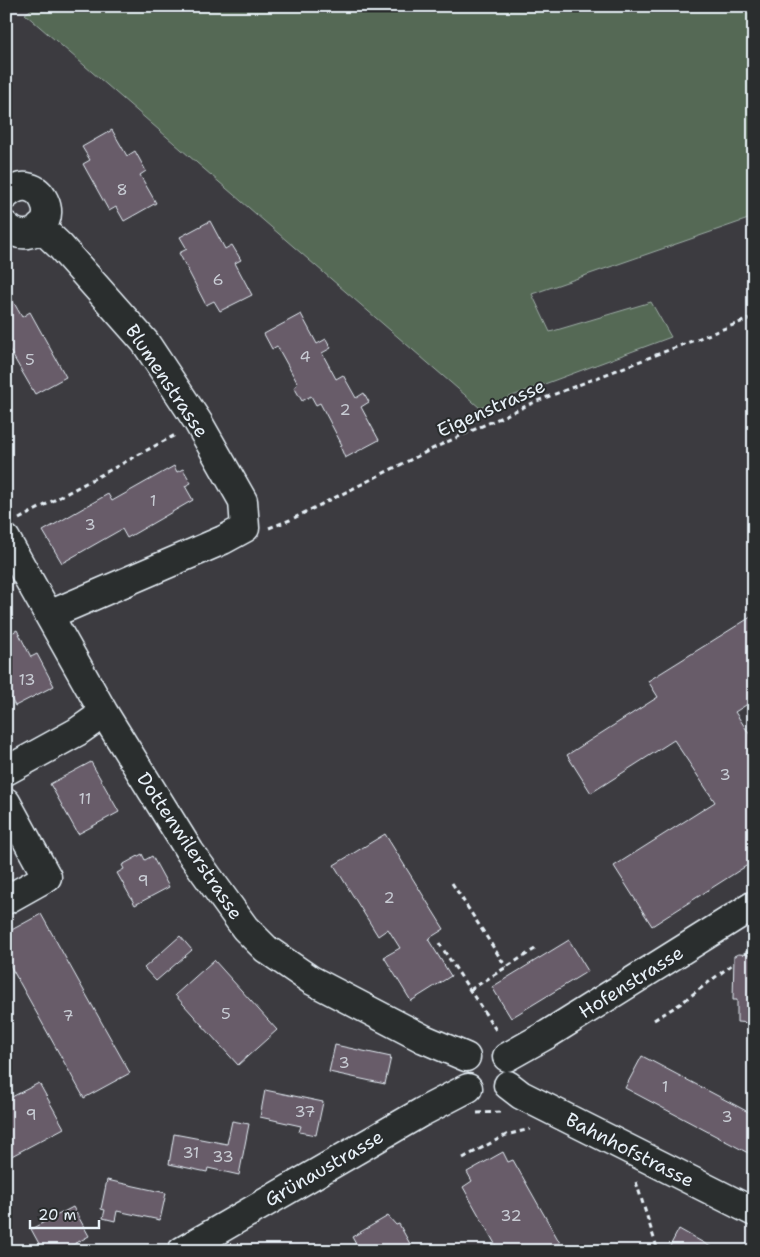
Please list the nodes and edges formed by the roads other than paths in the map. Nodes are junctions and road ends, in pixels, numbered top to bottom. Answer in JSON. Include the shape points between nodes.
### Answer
{"nodes":[{"id":1,"x":6,"y":195,"type":"edge"},
{"id":2,"x":6,"y":226,"type":"edge"},
{"id":3,"x":40,"y":227,"type":"junction"},
{"id":4,"x":11,"y":547,"type":"edge"},
{"id":5,"x":49,"y":614,"type":"junction"},
{"id":6,"x":104,"y":714,"type":"junction"},
{"id":7,"x":6,"y":772,"type":"edge"},
{"id":8,"x":6,"y":802,"type":"edge"},
{"id":9,"x":6,"y":900,"type":"edge"},
{"id":10,"x":754,"y":905,"type":"edge"},
{"id":11,"x":466,"y":1057,"type":"junction"},
{"id":12,"x":507,"y":1057,"type":"junction"},
{"id":13,"x":508,"y":1085,"type":"junction"},
{"id":14,"x":468,"y":1088,"type":"junction"},
{"id":15,"x":754,"y":1212,"type":"edge"},
{"id":16,"x":182,"y":1251,"type":"edge"}],
"edges":[{"from":1,"to":3,"type":"street","via":[[26,187],[40,193],[47,214]]},
{"from":2,"to":3,"type":"street","via":[[18,234]]},
{"from":3,"to":5,"type":"street","name":"Blumenstrasse","via":[[145,342],[198,422],[243,501],[245,528]]},
{"from":4,"to":5,"type":"street","name":"Dottenwilerstrasse"},
{"from":5,"to":6,"type":"street","name":"Dottenwilerstrasse"},
{"from":6,"to":7,"type":"street"},
{"from":6,"to":11,"type":"street","name":"Dottenwilerstrasse","via":[[209,880],[244,928],[266,949],[318,984]]},
{"from":8,"to":9,"type":"street","via":[[47,877]]},
{"from":10,"to":12,"type":"street","name":"Hofenstrasse"},
{"from":11,"to":12,"type":"street","via":[[486,1047]]},
{"from":11,"to":14,"type":"street","via":[[462,1073]]},
{"from":12,"to":13,"type":"street","via":[[512,1070]]},
{"from":13,"to":14,"type":"street","via":[[497,1094],[488,1096],[481,1096]]},
{"from":13,"to":15,"type":"street","name":"Bahnhofstrasse","via":[[521,1095]]},
{"from":14,"to":16,"type":"street","name":"Grünaustrasse"}]}
